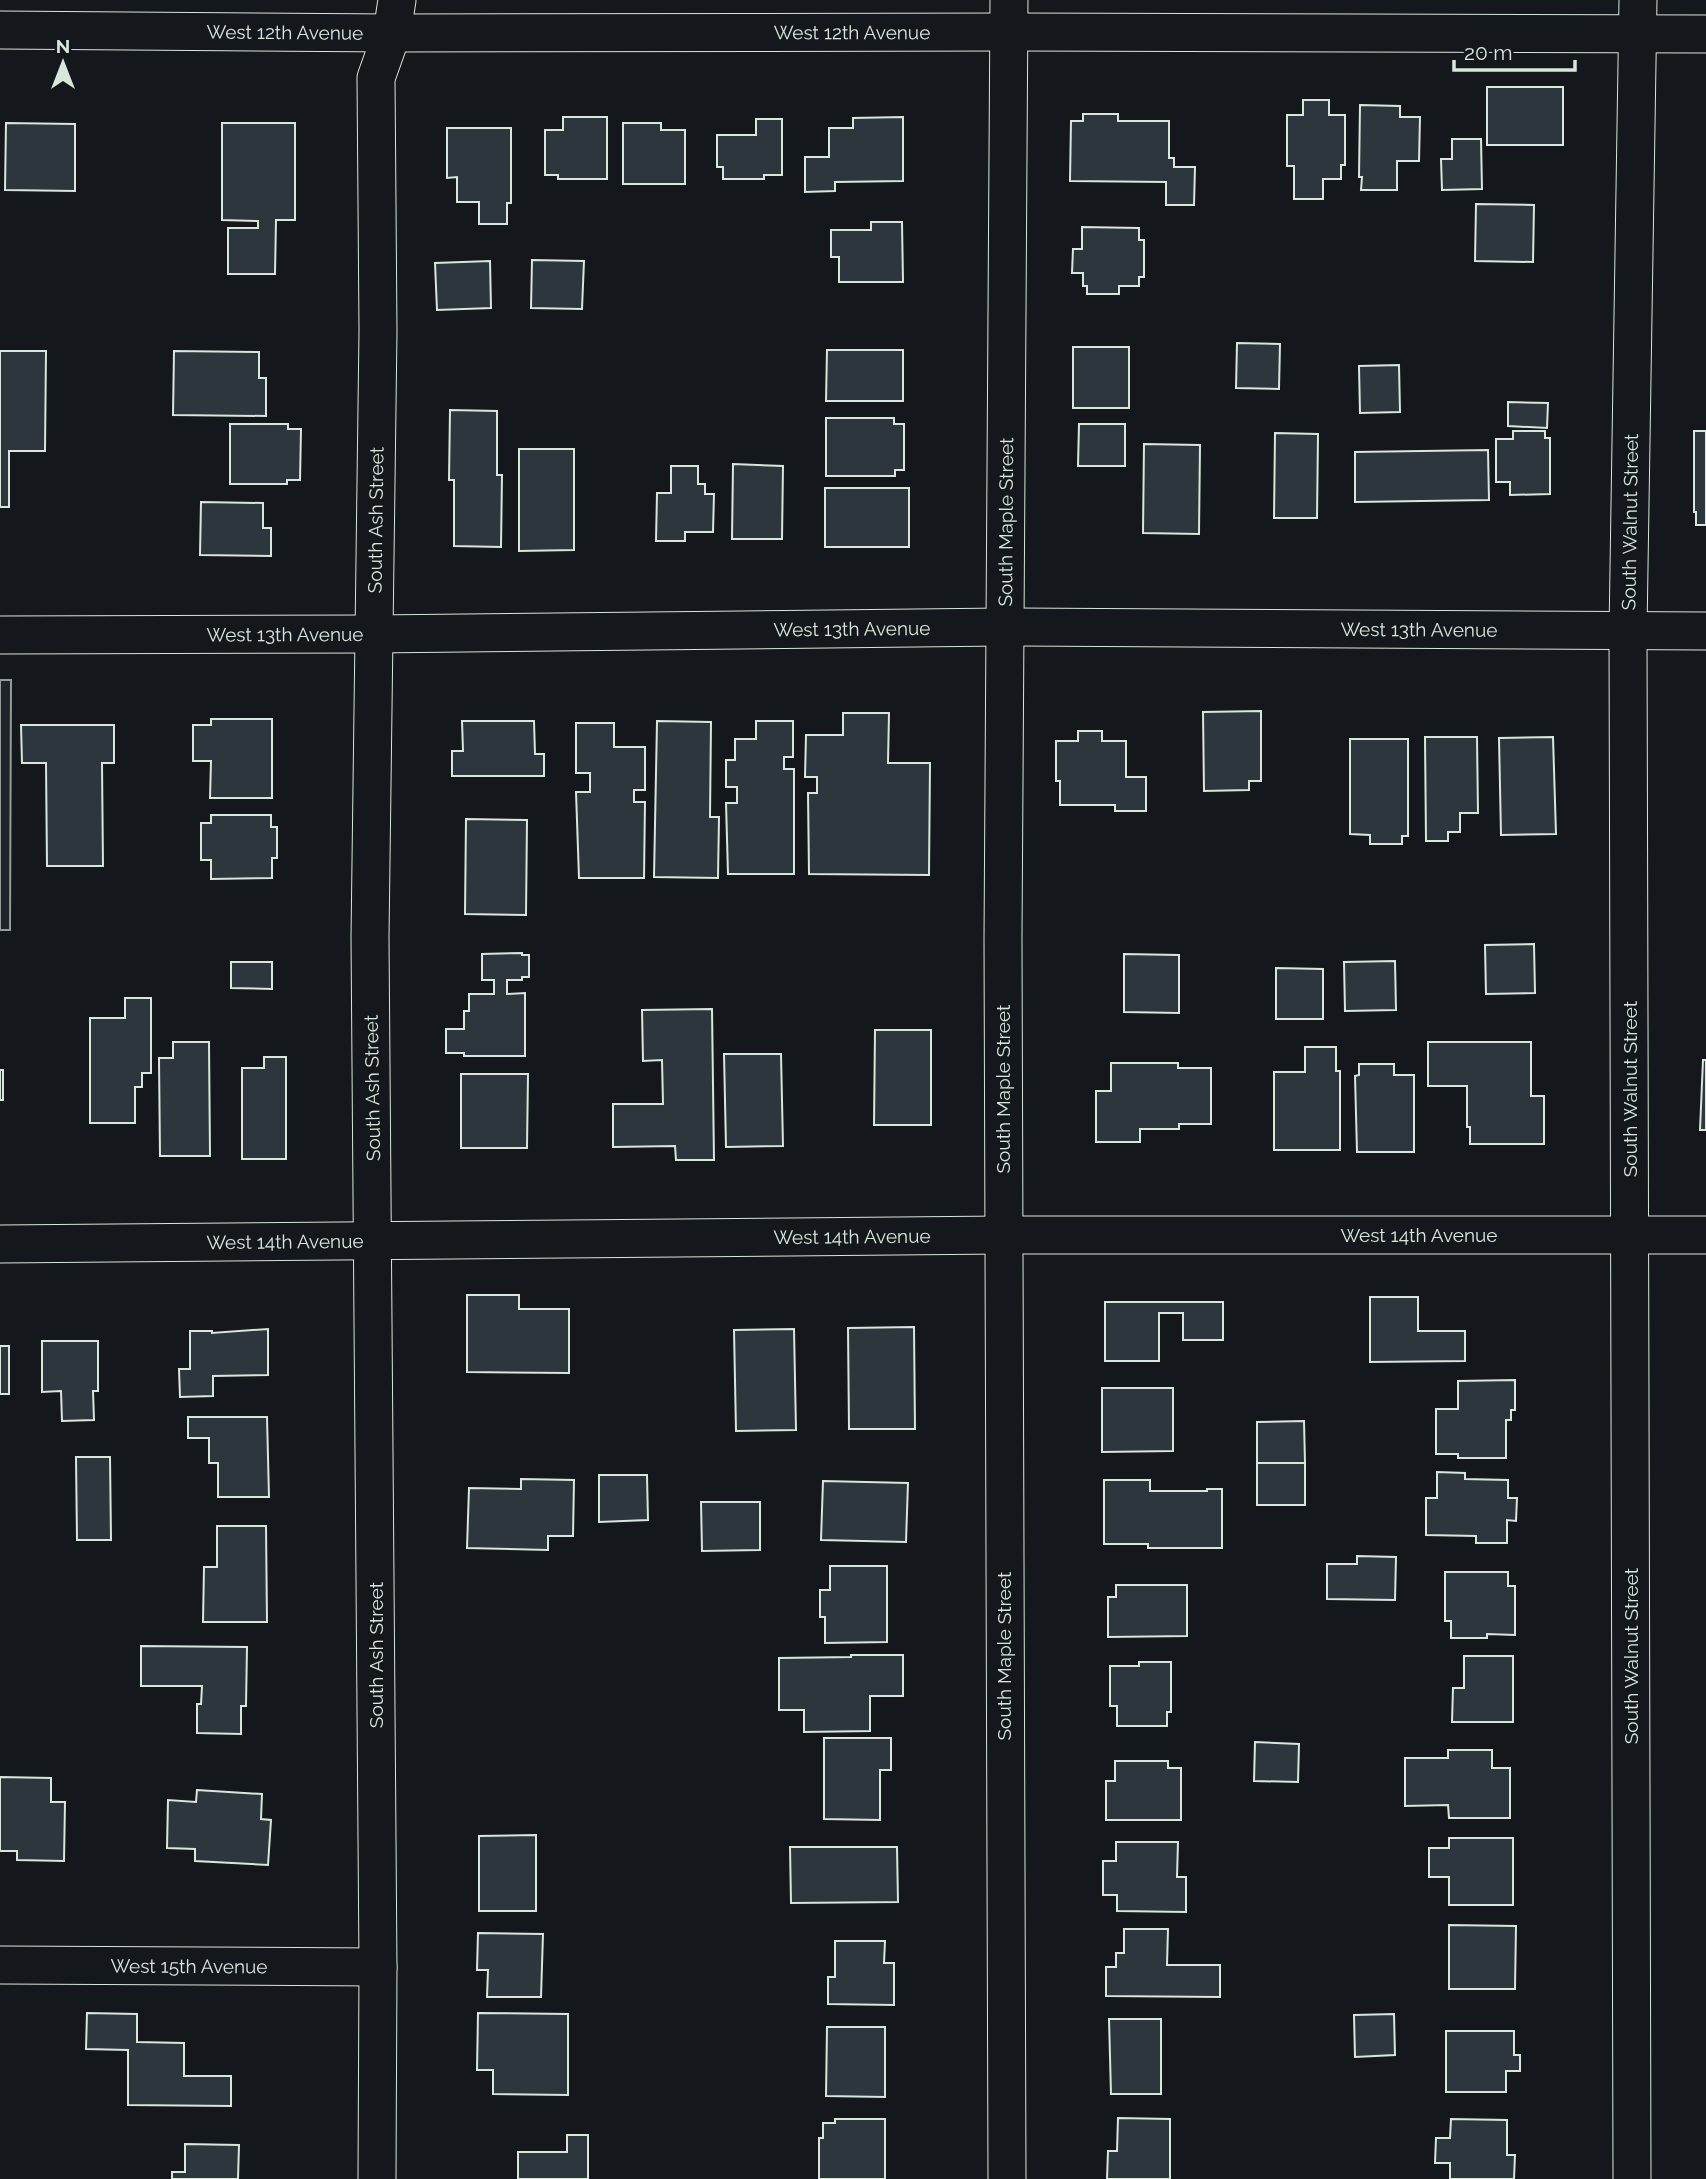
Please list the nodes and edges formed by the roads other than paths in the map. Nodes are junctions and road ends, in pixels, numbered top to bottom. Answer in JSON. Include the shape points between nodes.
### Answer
{"nodes":[{"id":1,"x":1009,"y":16,"type":"edge"},
{"id":2,"x":395,"y":17,"type":"edge"},
{"id":3,"x":1638,"y":17,"type":"edge"},
{"id":4,"x":0,"y":30,"type":"edge"},
{"id":5,"x":1706,"y":34,"type":"edge"},
{"id":6,"x":1003,"y":627,"type":"junction"},
{"id":7,"x":1628,"y":631,"type":"junction"},
{"id":8,"x":1706,"y":631,"type":"edge"},
{"id":9,"x":374,"y":634,"type":"junction"},
{"id":10,"x":0,"y":635,"type":"edge"},
{"id":11,"x":1003,"y":1235,"type":"junction"},
{"id":12,"x":1631,"y":1235,"type":"junction"},
{"id":13,"x":1706,"y":1235,"type":"edge"},
{"id":14,"x":373,"y":1241,"type":"junction"},
{"id":15,"x":0,"y":1244,"type":"edge"},
{"id":16,"x":0,"y":1965,"type":"edge"},
{"id":17,"x":379,"y":1967,"type":"junction"},
{"id":18,"x":377,"y":2179,"type":"edge"},
{"id":19,"x":1007,"y":2179,"type":"edge"},
{"id":20,"x":1632,"y":2179,"type":"edge"}],
"edges":[{"from":1,"to":2,"type":"street","name":"West 12th Avenue"},
{"from":1,"to":3,"type":"street","name":"West 12th Avenue"},
{"from":1,"to":6,"type":"street","name":"South Maple Street"},
{"from":2,"to":4,"type":"street","name":"West 12th Avenue"},
{"from":2,"to":9,"type":"street","name":"South Ash Street","via":[[376,78]]},
{"from":3,"to":5,"type":"street","name":"West 12th Avenue"},
{"from":3,"to":7,"type":"street","name":"South Walnut Street"},
{"from":6,"to":7,"type":"street","name":"West 13th Avenue"},
{"from":6,"to":9,"type":"street","name":"West 13th Avenue"},
{"from":6,"to":11,"type":"street","name":"South Maple Street"},
{"from":7,"to":8,"type":"street","name":"West 13th Avenue"},
{"from":7,"to":12,"type":"street","name":"South Walnut Street"},
{"from":9,"to":10,"type":"street","name":"West 13th Avenue"},
{"from":9,"to":14,"type":"street","name":"South Ash Street","via":[[370,937]]},
{"from":11,"to":12,"type":"street","name":"West 14th Avenue"},
{"from":11,"to":14,"type":"street","name":"West 14th Avenue"},
{"from":11,"to":19,"type":"street","name":"South Maple Street"},
{"from":12,"to":13,"type":"street","name":"West 14th Avenue"},
{"from":12,"to":20,"type":"street","name":"South Walnut Street"},
{"from":14,"to":15,"type":"street","name":"West 14th Avenue"},
{"from":14,"to":17,"type":"street","name":"South Ash Street"},
{"from":16,"to":17,"type":"street","name":"West 15th Avenue"},
{"from":17,"to":18,"type":"street","name":"South Ash Street"}]}
